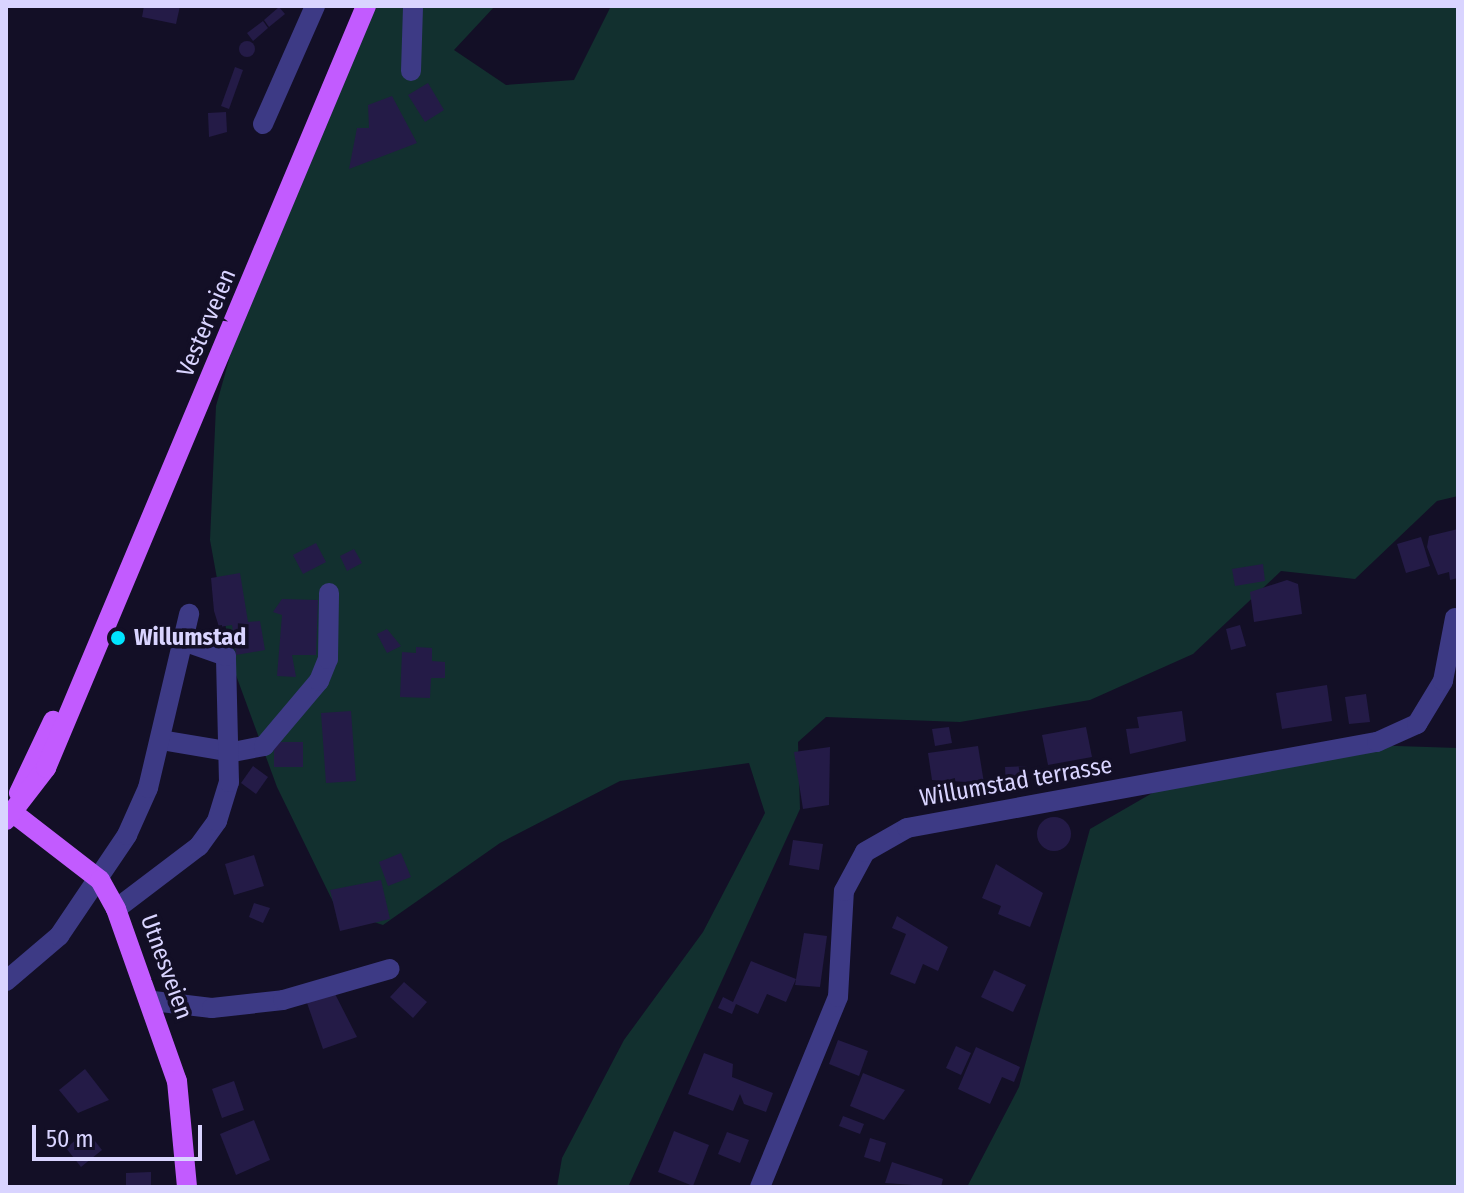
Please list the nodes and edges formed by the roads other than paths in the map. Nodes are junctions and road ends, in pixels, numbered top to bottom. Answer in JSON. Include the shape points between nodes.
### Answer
{"nodes":[{"id":1,"x":315,"y":6,"type":"edge"},
{"id":2,"x":366,"y":6,"type":"edge"},
{"id":3,"x":413,"y":6,"type":"edge"},
{"id":4,"x":411,"y":71,"type":"dead end"},
{"id":5,"x":263,"y":124,"type":"dead end"},
{"id":6,"x":329,"y":593,"type":"dead end"},
{"id":7,"x":189,"y":614,"type":"dead end"},
{"id":8,"x":1455,"y":618,"type":"dead end"},
{"id":9,"x":183,"y":641,"type":"junction"},
{"id":10,"x":161,"y":740,"type":"junction"},
{"id":11,"x":233,"y":752,"type":"junction"},
{"id":12,"x":9,"y":816,"type":"edge"},
{"id":13,"x":100,"y":880,"type":"junction"},
{"id":14,"x":116,"y":909,"type":"junction"},
{"id":15,"x":390,"y":969,"type":"dead end"},
{"id":16,"x":6,"y":981,"type":"edge"},
{"id":17,"x":153,"y":1001,"type":"junction"},
{"id":18,"x":187,"y":1187,"type":"edge"},
{"id":19,"x":760,"y":1187,"type":"edge"}],
"edges":[{"from":1,"to":5,"type":"street"},
{"from":2,"to":12,"type":"main road","name":"Vesterveien","via":[[89,657],[30,762]]},
{"from":3,"to":4,"type":"street"},
{"from":6,"to":11,"type":"street","via":[[328,659],[319,681],[264,746]]},
{"from":7,"to":9,"type":"street"},
{"from":8,"to":19,"type":"street","name":"Willumstad terrasse","via":[[1443,681],[1417,724],[1377,742],[907,828],[865,852],[844,891],[838,997]]},
{"from":9,"to":10,"type":"street"},
{"from":9,"to":11,"type":"street","via":[[226,656]]},
{"from":10,"to":11,"type":"street"},
{"from":10,"to":13,"type":"street","via":[[148,788]]},
{"from":11,"to":14,"type":"street","via":[[217,821],[199,846]]},
{"from":12,"to":13,"type":"main road","name":"Utnesveien"},
{"from":13,"to":14,"type":"main road","name":"Utnesveien"},
{"from":13,"to":16,"type":"street","via":[[59,936]]},
{"from":14,"to":17,"type":"main road","name":"Utnesveien"},
{"from":15,"to":17,"type":"street","via":[[283,1000],[212,1008]]},
{"from":17,"to":18,"type":"main road","name":"Utnesveien","via":[[185,1120]]}]}
